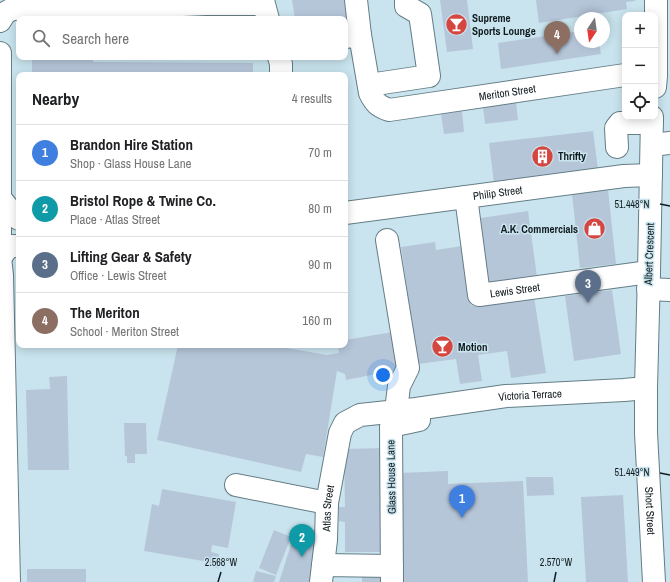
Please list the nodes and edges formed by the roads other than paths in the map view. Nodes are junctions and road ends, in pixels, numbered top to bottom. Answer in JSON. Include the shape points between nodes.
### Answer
{"nodes":[{"id":1,"x":356,"y":0,"type":"edge"},
{"id":2,"x":406,"y":0,"type":"edge"},
{"id":3,"x":656,"y":0,"type":"edge"},
{"id":4,"x":265,"y":8,"type":"edge"},
{"id":5,"x":2,"y":12,"type":"edge"},
{"id":6,"x":353,"y":36,"type":"edge"},
{"id":7,"x":655,"y":48,"type":"edge"},
{"id":8,"x":0,"y":53,"type":"edge"},
{"id":9,"x":280,"y":60,"type":"edge"},
{"id":10,"x":281,"y":72,"type":"edge"},
{"id":11,"x":622,"y":76,"type":"edge"},
{"id":12,"x":369,"y":85,"type":"junction"},
{"id":13,"x":652,"y":120,"type":"edge"},
{"id":14,"x":661,"y":144,"type":"edge"},
{"id":15,"x":617,"y":147,"type":"dead end"},
{"id":16,"x":0,"y":150,"type":"edge"},
{"id":17,"x":651,"y":175,"type":"junction"},
{"id":18,"x":466,"y":197,"type":"junction"},
{"id":19,"x":0,"y":199,"type":"edge"},
{"id":20,"x":348,"y":213,"type":"edge"},
{"id":21,"x":16,"y":216,"type":"edge"},
{"id":22,"x":387,"y":240,"type":"dead end"},
{"id":23,"x":16,"y":246,"type":"edge"},
{"id":24,"x":1,"y":269,"type":"edge"},
{"id":25,"x":649,"y":281,"type":"junction"},
{"id":26,"x":670,"y":290,"type":"edge"},
{"id":27,"x":646,"y":377,"type":"junction"},
{"id":28,"x":416,"y":408,"type":"junction"},
{"id":29,"x":336,"y":453,"type":"joint"},
{"id":30,"x":236,"y":485,"type":"dead end"},
{"id":31,"x":3,"y":492,"type":"edge"},
{"id":32,"x":327,"y":503,"type":"junction"},
{"id":33,"x":322,"y":573,"type":"edge"},
{"id":34,"x":392,"y":574,"type":"edge"},
{"id":35,"x":9,"y":582,"type":"edge"},
{"id":36,"x":654,"y":582,"type":"edge"}],
"edges":[{"from":1,"to":6,"type":"street"},
{"from":2,"to":12,"type":"street","via":[[406,6],[420,14],[429,76]]},
{"from":3,"to":7,"type":"street"},
{"from":4,"to":5,"type":"street","via":[[206,4]]},
{"from":6,"to":12,"type":"street"},
{"from":8,"to":16,"type":"street"},
{"from":9,"to":10,"type":"street"},
{"from":11,"to":12,"type":"street","name":"Meriton Street","via":[[389,110],[374,101]]},
{"from":13,"to":14,"type":"street","name":"Albert Crescent"},
{"from":13,"to":15,"type":"street","via":[[620,123],[616,128]]},
{"from":14,"to":17,"type":"street","name":"Albert Crescent"},
{"from":16,"to":19,"type":"street"},
{"from":17,"to":18,"type":"street","name":"Philip Street","via":[[624,176]]},
{"from":17,"to":25,"type":"street","name":"Albert Crescent"},
{"from":18,"to":20,"type":"street","name":"Philip Street"},
{"from":18,"to":25,"type":"street","name":"Lewis Street","via":[[478,295]]},
{"from":19,"to":21,"type":"street"},
{"from":19,"to":24,"type":"street"},
{"from":22,"to":28,"type":"street","via":[[408,368],[399,386]]},
{"from":23,"to":24,"type":"street","via":[[9,246]]},
{"from":24,"to":31,"type":"street"},
{"from":25,"to":26,"type":"street"},
{"from":25,"to":27,"type":"street","name":"Albert Crescent"},
{"from":27,"to":28,"type":"street","name":"Victoria Terrace","via":[[624,390],[506,396]]},
{"from":27,"to":36,"type":"street","name":"Short Street","via":[[646,433]]},
{"from":28,"to":29,"type":"street","name":"Victoria Terrace","via":[[360,415],[345,423]]},
{"from":28,"to":34,"type":"street","name":"Glass House Lane","via":[[433,415],[424,420],[391,426]]},
{"from":29,"to":32,"type":"street","name":"Atlas Street"},
{"from":30,"to":32,"type":"street"},
{"from":31,"to":35,"type":"street"},
{"from":32,"to":33,"type":"street","name":"Atlas Street"},
{"from":33,"to":34,"type":"street","name":"Atlas Street"}]}
